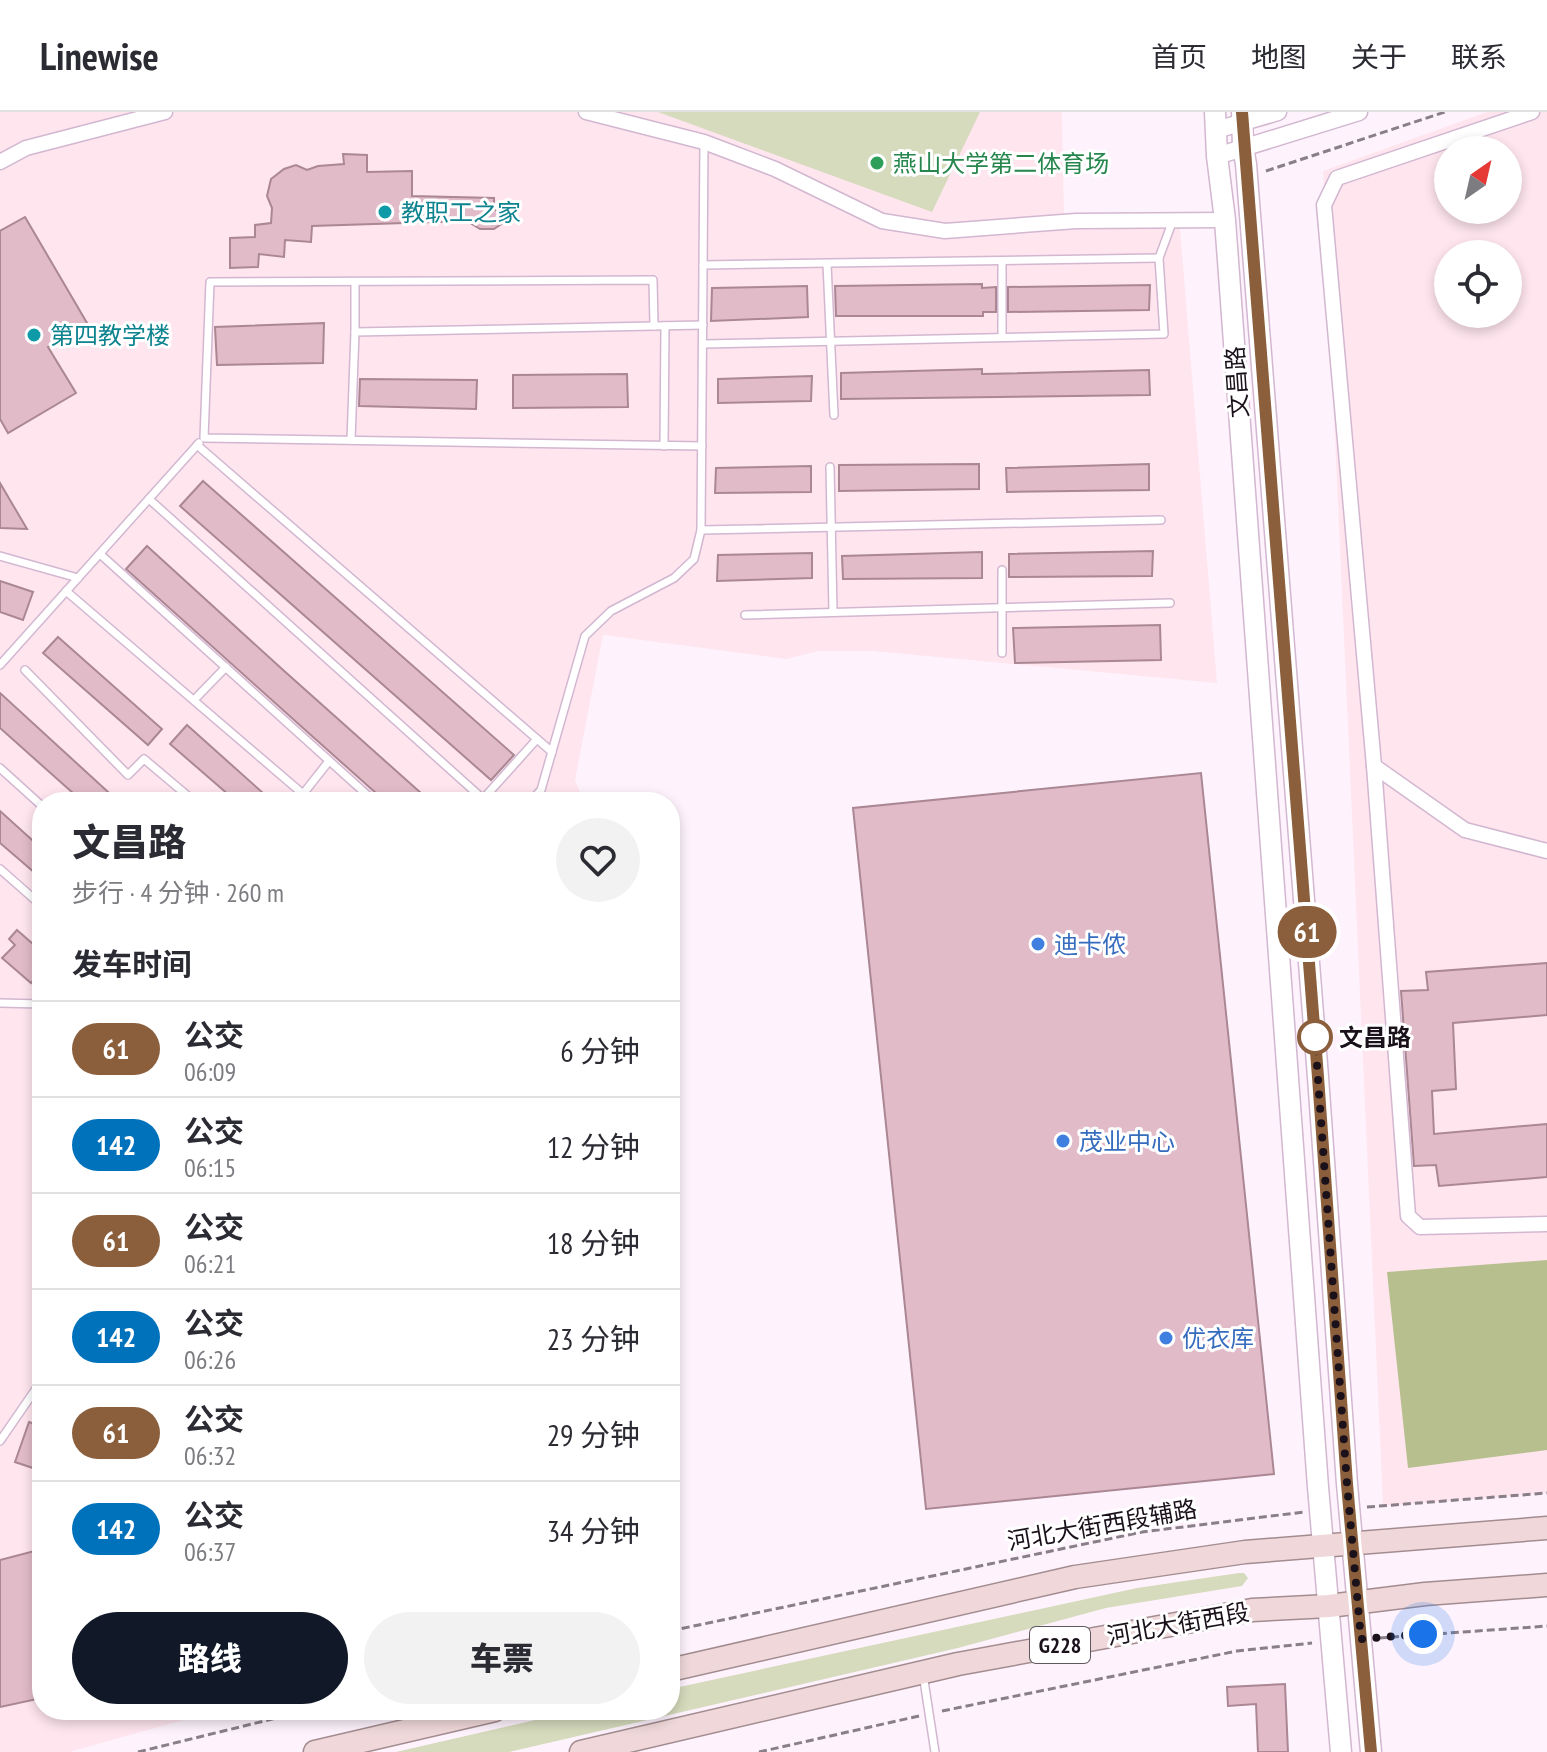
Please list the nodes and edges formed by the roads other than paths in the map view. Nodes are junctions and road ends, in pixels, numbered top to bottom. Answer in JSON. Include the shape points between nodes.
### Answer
{"nodes":[{"id":1,"x":165,"y":112,"type":"edge"},
{"id":2,"x":586,"y":112,"type":"edge"},
{"id":3,"x":1278,"y":112,"type":"edge"},
{"id":4,"x":1359,"y":112,"type":"edge"},
{"id":5,"x":1532,"y":112,"type":"edge"},
{"id":6,"x":1242,"y":117,"type":"edge"},
{"id":7,"x":1216,"y":121,"type":"edge"},
{"id":8,"x":704,"y":142,"type":"junction"},
{"id":9,"x":1243,"y":148,"type":"junction"},
{"id":10,"x":1217,"y":156,"type":"junction"},
{"id":11,"x":0,"y":162,"type":"edge"},
{"id":12,"x":1173,"y":220,"type":"junction"},
{"id":13,"x":1225,"y":220,"type":"junction"},
{"id":14,"x":1159,"y":258,"type":"junction"},
{"id":15,"x":1002,"y":261,"type":"junction"},
{"id":16,"x":827,"y":264,"type":"junction"},
{"id":17,"x":703,"y":265,"type":"junction"},
{"id":18,"x":355,"y":282,"type":"junction"},
{"id":19,"x":703,"y":325,"type":"junction"},
{"id":20,"x":654,"y":326,"type":"junction"},
{"id":21,"x":665,"y":326,"type":"junction"},
{"id":22,"x":355,"y":332,"type":"junction"},
{"id":23,"x":1002,"y":337,"type":"junction"},
{"id":24,"x":831,"y":341,"type":"junction"},
{"id":25,"x":703,"y":344,"type":"junction"},
{"id":26,"x":834,"y":415,"type":"dead end"},
{"id":27,"x":204,"y":438,"type":"junction"},
{"id":28,"x":351,"y":440,"type":"junction"},
{"id":29,"x":197,"y":445,"type":"junction"},
{"id":30,"x":664,"y":446,"type":"junction"},
{"id":31,"x":702,"y":446,"type":"junction"},
{"id":32,"x":830,"y":467,"type":"dead end"},
{"id":33,"x":149,"y":499,"type":"junction"},
{"id":34,"x":1161,"y":520,"type":"dead end"},
{"id":35,"x":831,"y":527,"type":"junction"},
{"id":36,"x":701,"y":530,"type":"junction"},
{"id":37,"x":100,"y":554,"type":"junction"},
{"id":38,"x":0,"y":556,"type":"edge"},
{"id":39,"x":1002,"y":570,"type":"dead end"},
{"id":40,"x":78,"y":578,"type":"junction"},
{"id":41,"x":66,"y":591,"type":"junction"},
{"id":42,"x":1170,"y":603,"type":"dead end"},
{"id":43,"x":1002,"y":608,"type":"junction"},
{"id":44,"x":833,"y":612,"type":"junction"},
{"id":45,"x":745,"y":615,"type":"dead end"},
{"id":46,"x":0,"y":649,"type":"edge"},
{"id":47,"x":11,"y":652,"type":"junction"},
{"id":48,"x":1002,"y":653,"type":"dead end"},
{"id":49,"x":0,"y":665,"type":"edge"},
{"id":50,"x":226,"y":667,"type":"junction"},
{"id":51,"x":25,"y":670,"type":"dead end"},
{"id":52,"x":194,"y":700,"type":"junction"},
{"id":53,"x":537,"y":739,"type":"junction"},
{"id":54,"x":552,"y":752,"type":"junction"},
{"id":55,"x":329,"y":761,"type":"junction"},
{"id":56,"x":1374,"y":766,"type":"junction"},
{"id":57,"x":0,"y":768,"type":"edge"},
{"id":58,"x":183,"y":792,"type":"edge"},
{"id":59,"x":301,"y":792,"type":"edge"},
{"id":60,"x":305,"y":792,"type":"edge"},
{"id":61,"x":364,"y":792,"type":"edge"},
{"id":62,"x":475,"y":792,"type":"edge"},
{"id":63,"x":489,"y":792,"type":"edge"},
{"id":64,"x":539,"y":792,"type":"edge"},
{"id":65,"x":32,"y":797,"type":"edge"},
{"id":66,"x":1547,"y":851,"type":"edge"},
{"id":67,"x":0,"y":869,"type":"edge"},
{"id":68,"x":32,"y":897,"type":"edge"},
{"id":69,"x":0,"y":1003,"type":"edge"},
{"id":70,"x":32,"y":1004,"type":"edge"},
{"id":71,"x":1547,"y":1224,"type":"edge"},
{"id":72,"x":32,"y":1395,"type":"edge"},
{"id":73,"x":0,"y":1441,"type":"edge"},
{"id":74,"x":1547,"y":1528,"type":"edge"},
{"id":75,"x":1353,"y":1543,"type":"junction"},
{"id":76,"x":1324,"y":1545,"type":"junction"},
{"id":77,"x":1547,"y":1585,"type":"edge"},
{"id":78,"x":1358,"y":1602,"type":"junction"},
{"id":79,"x":1329,"y":1606,"type":"junction"},
{"id":80,"x":680,"y":1668,"type":"edge"},
{"id":81,"x":923,"y":1672,"type":"junction"},
{"id":82,"x":452,"y":1720,"type":"edge"},
{"id":83,"x":315,"y":1752,"type":"edge"},
{"id":84,"x":581,"y":1752,"type":"edge"},
{"id":85,"x":935,"y":1752,"type":"edge"},
{"id":86,"x":1341,"y":1752,"type":"edge"},
{"id":87,"x":1371,"y":1752,"type":"edge"}],
"edges":[{"from":1,"to":11,"type":"street","via":[[26,148]]},
{"from":2,"to":8,"type":"street"},
{"from":3,"to":6,"type":"street"},
{"from":4,"to":9,"type":"street"},
{"from":5,"to":56,"type":"street","via":[[1337,178],[1324,205]]},
{"from":6,"to":7,"type":"street"},
{"from":6,"to":9,"type":"main road","name":"文昌路"},
{"from":7,"to":10,"type":"main road","name":"文昌路"},
{"from":8,"to":12,"type":"street","via":[[775,169],[882,221],[945,231]]},
{"from":8,"to":17,"type":"lane"},
{"from":9,"to":10,"type":"street"},
{"from":9,"to":75,"type":"main road","name":"文昌路"},
{"from":10,"to":13,"type":"main road","name":"文昌路"},
{"from":12,"to":13,"type":"street"},
{"from":12,"to":14,"type":"lane"},
{"from":13,"to":76,"type":"main road","name":"文昌路"},
{"from":14,"to":15,"type":"lane"},
{"from":14,"to":23,"type":"lane","via":[[1164,334]]},
{"from":15,"to":16,"type":"lane"},
{"from":15,"to":23,"type":"lane"},
{"from":16,"to":17,"type":"lane"},
{"from":16,"to":24,"type":"lane"},
{"from":17,"to":19,"type":"lane"},
{"from":18,"to":20,"type":"lane","via":[[653,280]]},
{"from":18,"to":22,"type":"lane"},
{"from":18,"to":27,"type":"lane","via":[[210,282]]},
{"from":19,"to":21,"type":"lane"},
{"from":19,"to":25,"type":"lane"},
{"from":20,"to":21,"type":"lane"},
{"from":20,"to":22,"type":"lane"},
{"from":21,"to":30,"type":"lane"},
{"from":22,"to":28,"type":"lane"},
{"from":23,"to":24,"type":"lane"},
{"from":24,"to":25,"type":"lane"},
{"from":24,"to":26,"type":"lane"},
{"from":25,"to":31,"type":"lane"},
{"from":27,"to":28,"type":"lane"},
{"from":27,"to":29,"type":"lane"},
{"from":28,"to":30,"type":"lane"},
{"from":29,"to":33,"type":"lane"},
{"from":29,"to":53,"type":"lane"},
{"from":30,"to":31,"type":"lane"},
{"from":31,"to":36,"type":"lane"},
{"from":32,"to":35,"type":"lane"},
{"from":33,"to":37,"type":"lane"},
{"from":33,"to":62,"type":"lane"},
{"from":34,"to":35,"type":"lane"},
{"from":35,"to":36,"type":"lane"},
{"from":35,"to":44,"type":"lane"},
{"from":36,"to":54,"type":"lane","via":[[694,559],[674,578],[611,611],[585,636]]},
{"from":37,"to":40,"type":"lane"},
{"from":37,"to":50,"type":"lane"},
{"from":38,"to":40,"type":"lane"},
{"from":39,"to":43,"type":"lane"},
{"from":40,"to":41,"type":"lane"},
{"from":41,"to":47,"type":"lane"},
{"from":41,"to":52,"type":"lane"},
{"from":42,"to":43,"type":"lane"},
{"from":43,"to":44,"type":"lane"},
{"from":43,"to":48,"type":"lane"},
{"from":44,"to":45,"type":"lane"},
{"from":46,"to":47,"type":"lane"},
{"from":47,"to":49,"type":"lane"},
{"from":50,"to":52,"type":"lane"},
{"from":50,"to":55,"type":"lane"},
{"from":51,"to":58,"type":"lane","via":[[128,775],[144,759]]},
{"from":52,"to":59,"type":"lane"},
{"from":53,"to":54,"type":"lane"},
{"from":53,"to":63,"type":"lane"},
{"from":54,"to":64,"type":"lane"},
{"from":55,"to":60,"type":"lane"},
{"from":55,"to":61,"type":"lane"},
{"from":56,"to":66,"type":"street","via":[[1465,830]]},
{"from":56,"to":71,"type":"street","via":[[1408,1216],[1420,1227]]},
{"from":57,"to":65,"type":"lane"},
{"from":67,"to":68,"type":"lane"},
{"from":69,"to":70,"type":"lane"},
{"from":72,"to":73,"type":"lane"},
{"from":74,"to":75,"type":"highway"},
{"from":75,"to":76,"type":"highway"},
{"from":75,"to":78,"type":"main road","name":"文昌路"},
{"from":76,"to":79,"type":"main road","name":"文昌路"},
{"from":76,"to":80,"type":"highway","via":[[1075,1577]]},
{"from":77,"to":78,"type":"highway","name":"河北大街西段","number":"G228"},
{"from":78,"to":79,"type":"highway","name":"河北大街西段","number":"G228"},
{"from":78,"to":87,"type":"main road","name":"文昌路"},
{"from":79,"to":81,"type":"highway","name":"河北大街西段","number":"G228","via":[[1252,1610]]},
{"from":79,"to":86,"type":"main road","name":"文昌路"},
{"from":81,"to":84,"type":"highway","name":"河北大街西段","number":"G228"},
{"from":81,"to":85,"type":"lane"},
{"from":82,"to":83,"type":"highway"}]}
